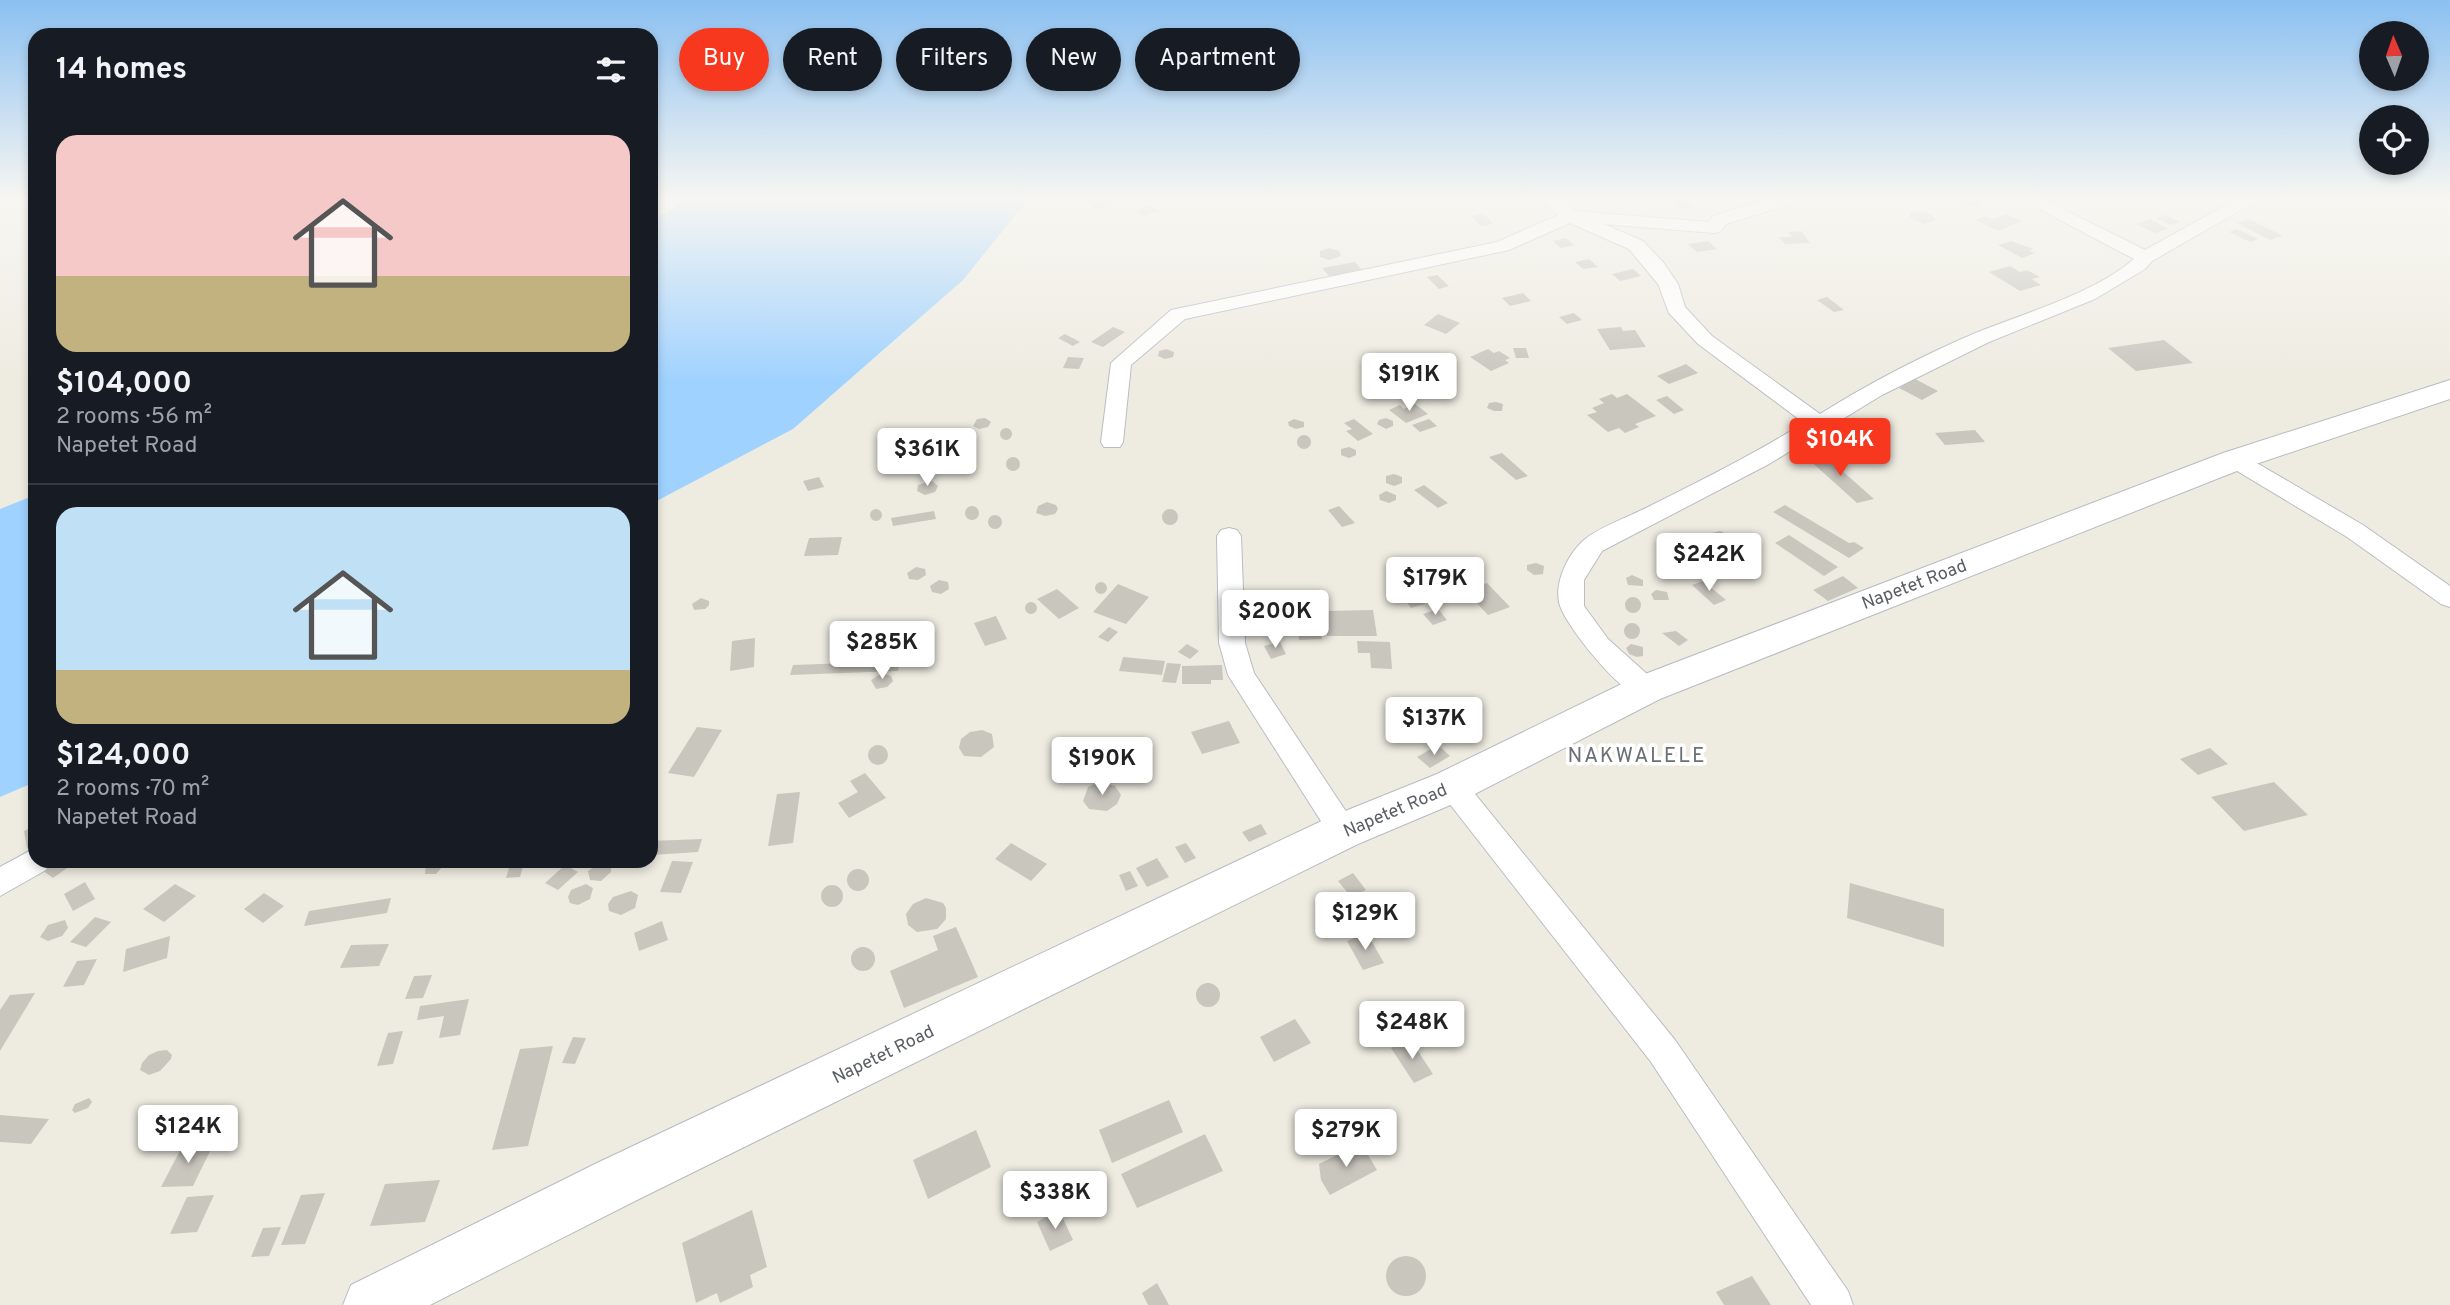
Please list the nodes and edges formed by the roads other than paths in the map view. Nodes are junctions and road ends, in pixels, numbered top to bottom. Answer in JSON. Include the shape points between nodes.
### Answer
{"nodes":[{"id":1,"x":1441,"y":259,"type":"edge"},
{"id":2,"x":1650,"y":259,"type":"edge"},
{"id":3,"x":2143,"y":259,"type":"edge"},
{"id":4,"x":2450,"y":389,"type":"edge"},
{"id":5,"x":1818,"y":423,"type":"junction"},
{"id":6,"x":1112,"y":442,"type":"dead end"},
{"id":7,"x":2235,"y":460,"type":"junction"},
{"id":8,"x":1229,"y":536,"type":"dead end"},
{"id":9,"x":2450,"y":598,"type":"edge"},
{"id":10,"x":1646,"y":689,"type":"junction"},
{"id":11,"x":1452,"y":786,"type":"junction"},
{"id":12,"x":1343,"y":831,"type":"junction"},
{"id":13,"x":28,"y":865,"type":"edge"},
{"id":14,"x":0,"y":883,"type":"edge"},
{"id":15,"x":371,"y":1305,"type":"edge"},
{"id":16,"x":1834,"y":1305,"type":"edge"}],
"edges":[{"from":1,"to":6,"type":"street","via":[[1178,314],[1121,363]]},
{"from":2,"to":5,"type":"street","via":[[1668,284],[1676,309],[1705,340]]},
{"from":3,"to":5,"type":"street","via":[[2088,295],[1926,363]]},
{"from":4,"to":7,"type":"main road","name":"Napetet Road"},
{"from":5,"to":10,"type":"street","via":[[1761,459],[1593,545],[1581,559],[1569,596],[1575,611],[1612,660]]},
{"from":7,"to":9,"type":"street","via":[[2344,523]]},
{"from":7,"to":10,"type":"main road","name":"Napetet Road"},
{"from":8,"to":12,"type":"street","via":[[1232,643],[1241,675]]},
{"from":10,"to":11,"type":"main road","name":"Napetet Road"},
{"from":11,"to":12,"type":"main road","name":"Napetet Road"},
{"from":11,"to":16,"type":"street","via":[[1662,1051]]},
{"from":12,"to":15,"type":"main road","name":"Napetet Road"},
{"from":13,"to":14,"type":"street"}]}
